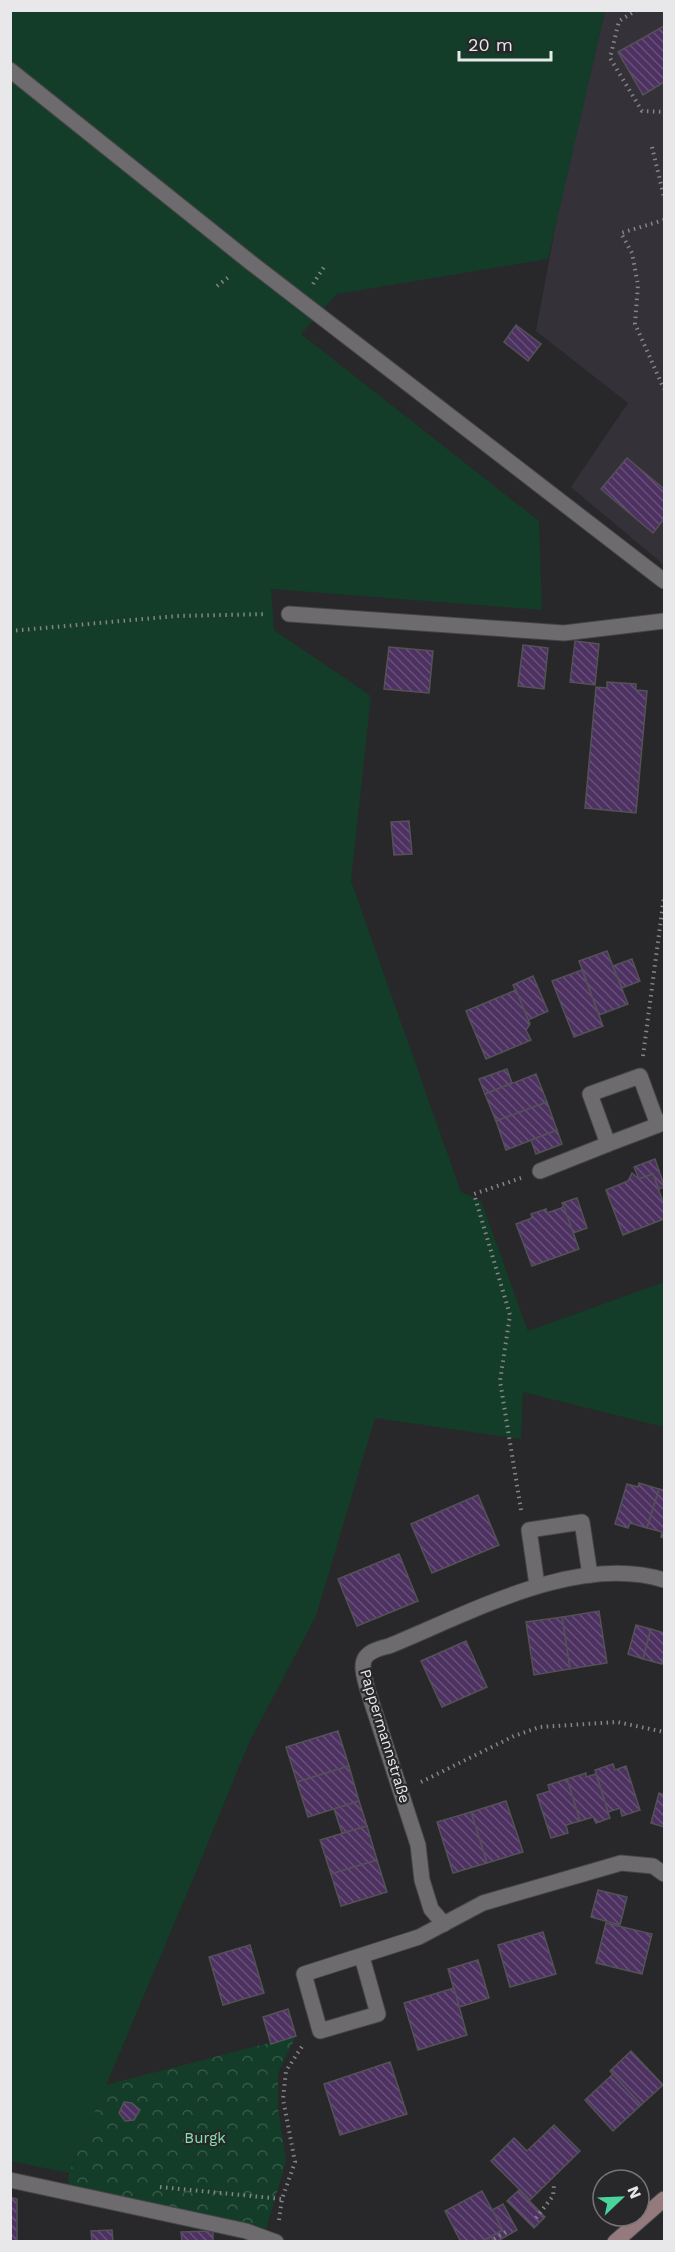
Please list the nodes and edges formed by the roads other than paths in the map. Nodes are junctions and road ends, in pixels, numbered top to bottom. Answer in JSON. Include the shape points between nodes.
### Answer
{"nodes":[{"id":1,"x":10,"y":70,"type":"edge"},
{"id":2,"x":664,"y":581,"type":"edge"},
{"id":3,"x":289,"y":614,"type":"road end"},
{"id":4,"x":664,"y":621,"type":"edge"},
{"id":5,"x":661,"y":1123,"type":"edge"},
{"id":6,"x":608,"y":1144,"type":"junction"},
{"id":7,"x":540,"y":1171,"type":"road end"},
{"id":8,"x":590,"y":1575,"type":"junction"},
{"id":9,"x":664,"y":1580,"type":"edge"},
{"id":10,"x":537,"y":1585,"type":"junction"},
{"id":11,"x":664,"y":1874,"type":"edge"},
{"id":12,"x":444,"y":1924,"type":"junction"},
{"id":13,"x":362,"y":1957,"type":"junction"},
{"id":14,"x":10,"y":2180,"type":"edge"},
{"id":15,"x":664,"y":2199,"type":"edge"},
{"id":16,"x":276,"y":2241,"type":"edge"},
{"id":17,"x":615,"y":2241,"type":"edge"}],
"edges":[{"from":1,"to":2,"type":"street","via":[[250,262]]},
{"from":3,"to":4,"type":"street","via":[[564,633]]},
{"from":5,"to":6,"type":"street"},
{"from":5,"to":6,"type":"street","via":[[640,1076],[590,1094]]},
{"from":6,"to":7,"type":"street"},
{"from":8,"to":9,"type":"street","name":"Pappermannstraße","via":[[623,1572]]},
{"from":8,"to":10,"type":"street","name":"Pappermannstraße"},
{"from":8,"to":10,"type":"street","via":[[582,1522],[529,1530]]},
{"from":10,"to":12,"type":"street","name":"Pappermannstraße","via":[[375,1649],[364,1658],[365,1679],[418,1845],[422,1880],[431,1909]]},
{"from":11,"to":12,"type":"street","via":[[653,1866],[621,1863],[483,1903]]},
{"from":12,"to":13,"type":"street","via":[[419,1938]]},
{"from":13,"to":13,"type":"street","via":[[304,1974],[320,2031],[378,2014]]},
{"from":14,"to":16,"type":"street","via":[[246,2231]]},
{"from":15,"to":17,"type":"main road"}]}
